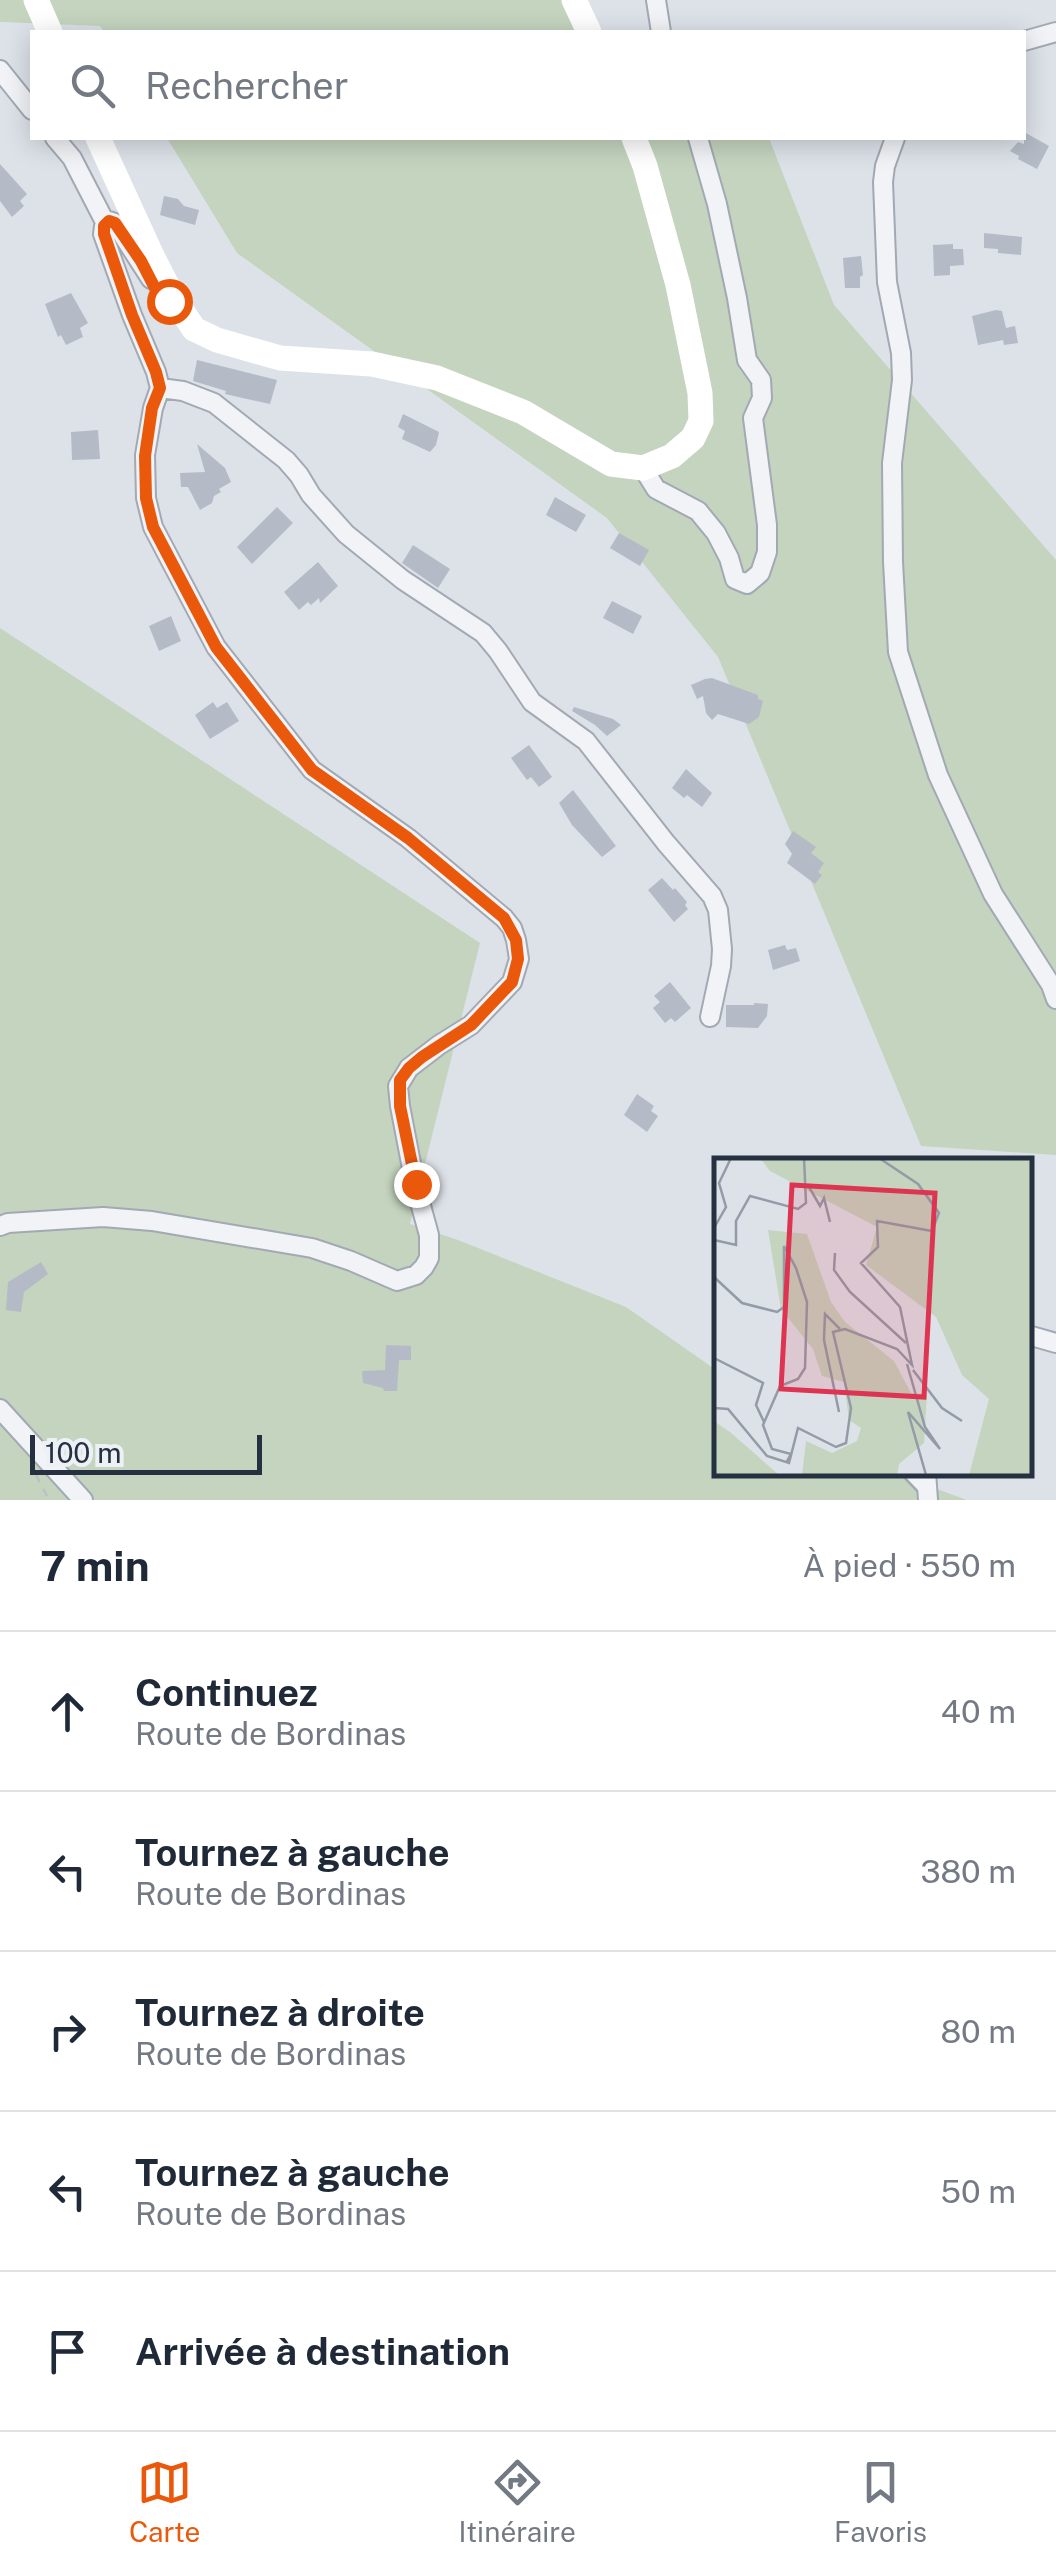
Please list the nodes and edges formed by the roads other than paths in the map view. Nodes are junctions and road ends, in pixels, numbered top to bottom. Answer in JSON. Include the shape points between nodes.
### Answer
{"nodes":[{"id":1,"x":36,"y":0,"type":"edge"},
{"id":2,"x":574,"y":0,"type":"edge"},
{"id":3,"x":656,"y":0,"type":"edge"},
{"id":4,"x":49,"y":30,"type":"edge"},
{"id":5,"x":588,"y":30,"type":"edge"},
{"id":6,"x":662,"y":30,"type":"edge"},
{"id":7,"x":1056,"y":32,"type":"edge"},
{"id":8,"x":1026,"y":40,"type":"edge"},
{"id":9,"x":0,"y":70,"type":"edge"},
{"id":10,"x":30,"y":108,"type":"edge"},
{"id":11,"x":57,"y":140,"type":"edge"},
{"id":12,"x":99,"y":140,"type":"edge"},
{"id":13,"x":635,"y":140,"type":"edge"},
{"id":14,"x":699,"y":140,"type":"edge"},
{"id":15,"x":895,"y":140,"type":"edge"},
{"id":16,"x":106,"y":224,"type":"junction"},
{"id":17,"x":174,"y":299,"type":"junction"},
{"id":18,"x":160,"y":388,"type":"junction"},
{"id":19,"x":643,"y":468,"type":"junction"},
{"id":20,"x":1056,"y":999,"type":"edge"},
{"id":21,"x":710,"y":1017,"type":"dead end"},
{"id":22,"x":0,"y":1226,"type":"edge"},
{"id":23,"x":1031,"y":1336,"type":"edge"},
{"id":24,"x":1056,"y":1342,"type":"edge"},
{"id":25,"x":0,"y":1409,"type":"edge"},
{"id":26,"x":910,"y":1475,"type":"edge"},
{"id":27,"x":928,"y":1497,"type":"edge"},
{"id":28,"x":83,"y":1500,"type":"edge"}],
"edges":[{"from":1,"to":4,"type":"street"},
{"from":2,"to":5,"type":"street"},
{"from":3,"to":6,"type":"street"},
{"from":7,"to":8,"type":"street"},
{"from":9,"to":10,"type":"street"},
{"from":11,"to":16,"type":"street"},
{"from":12,"to":17,"type":"street"},
{"from":13,"to":19,"type":"street","via":[[678,284],[701,420],[693,438],[672,456]]},
{"from":14,"to":19,"type":"street","via":[[747,360],[761,380],[754,418],[767,552],[760,574],[747,584],[734,579],[716,533],[698,511],[656,488]]},
{"from":15,"to":20,"type":"street","via":[[883,182],[887,282],[902,380],[892,463],[898,652],[938,775],[993,894]]},
{"from":16,"to":17,"type":"street","via":[[115,223],[163,300]]},
{"from":16,"to":18,"type":"street","via":[[104,234]]},
{"from":17,"to":19,"type":"street","via":[[194,329],[217,340],[280,358],[372,364],[436,378],[523,412],[611,464]]},
{"from":18,"to":21,"type":"street","via":[[214,403],[286,460],[346,534],[483,633],[532,702],[586,741],[712,896],[722,949]]},
{"from":18,"to":22,"type":"street","via":[[145,456],[146,498],[166,556],[216,647],[312,770],[504,918],[516,940],[517,971],[471,1025],[400,1080],[429,1235],[429,1258],[416,1275],[397,1281],[312,1248],[152,1220]]},
{"from":23,"to":24,"type":"street"},
{"from":25,"to":28,"type":"street"},
{"from":26,"to":27,"type":"lane"}]}
